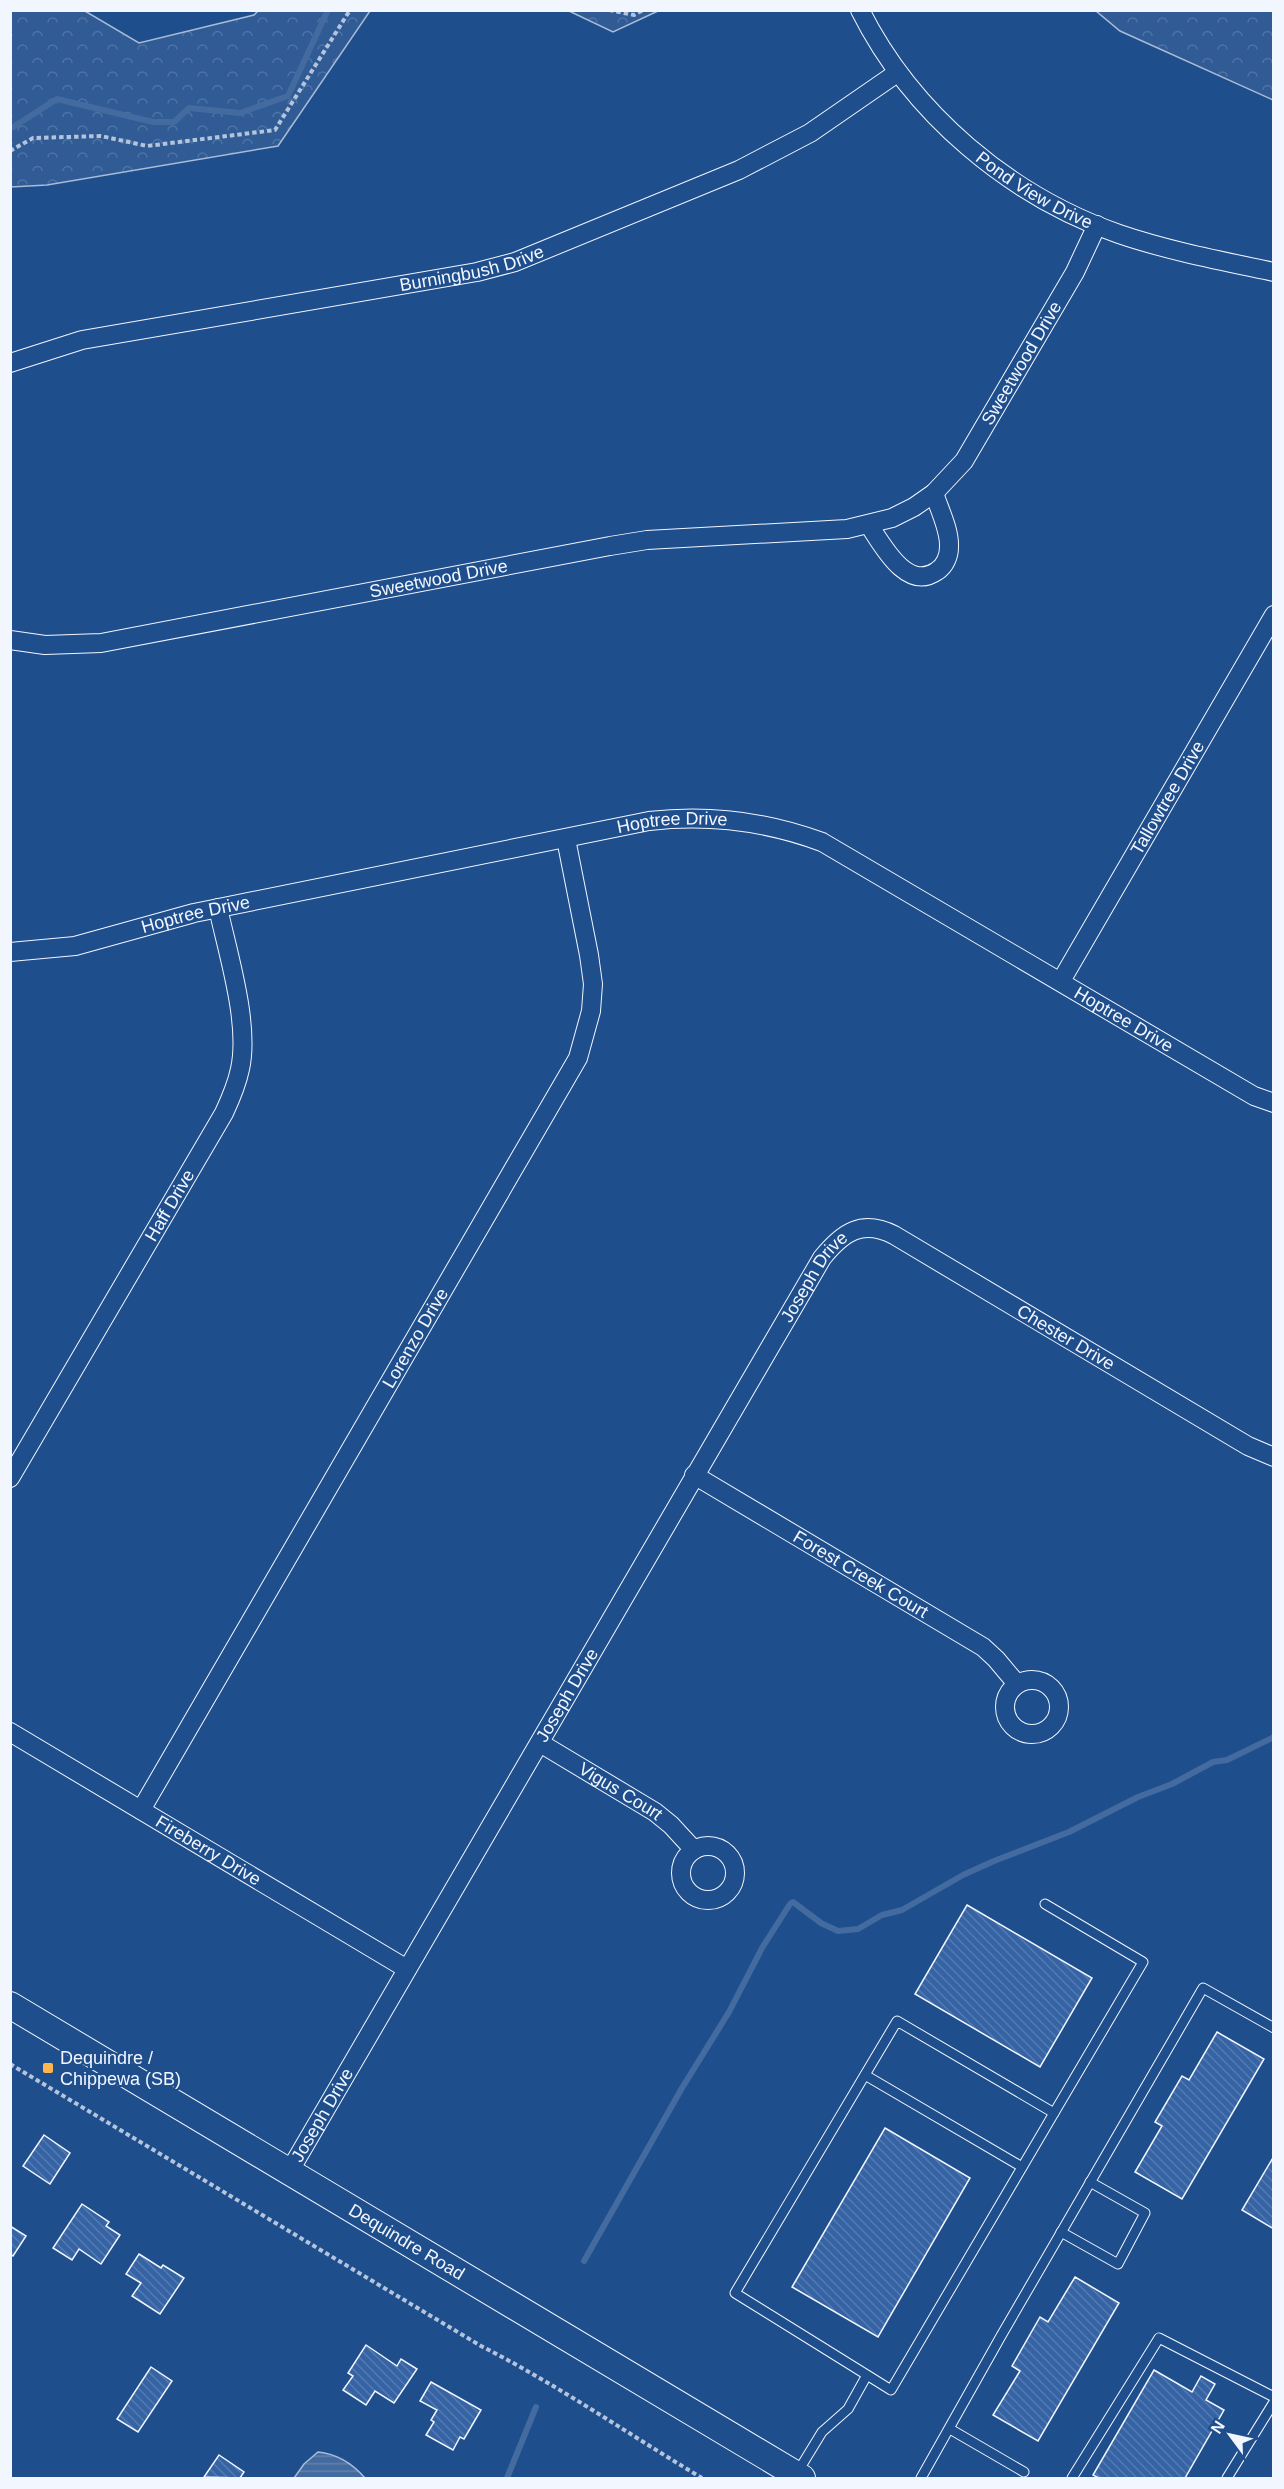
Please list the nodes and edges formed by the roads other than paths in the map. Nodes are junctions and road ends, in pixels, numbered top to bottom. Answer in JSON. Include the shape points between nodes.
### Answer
{"nodes":[{"id":1,"x":860,"y":10,"type":"edge"},
{"id":2,"x":897,"y":73,"type":"junction"},
{"id":3,"x":1097,"y":225,"type":"junction"},
{"id":4,"x":1274,"y":272,"type":"edge"},
{"id":5,"x":10,"y":363,"type":"edge"},
{"id":6,"x":934,"y":493,"type":"junction"},
{"id":7,"x":868,"y":525,"type":"junction"},
{"id":8,"x":1274,"y":615,"type":"edge"},
{"id":9,"x":10,"y":640,"type":"edge"},
{"id":10,"x":566,"y":839,"type":"junction"},
{"id":11,"x":218,"y":908,"type":"junction"},
{"id":12,"x":10,"y":951,"type":"edge"},
{"id":13,"x":1061,"y":981,"type":"junction"},
{"id":14,"x":1274,"y":1103,"type":"edge"},
{"id":15,"x":856,"y":1229,"type":"joint"},
{"id":16,"x":1274,"y":1457,"type":"edge"},
{"id":17,"x":694,"y":1475,"type":"junction"},
{"id":18,"x":10,"y":1478,"type":"edge"},
{"id":19,"x":1017,"y":1684,"type":"dead end"},
{"id":20,"x":10,"y":1732,"type":"edge"},
{"id":21,"x":540,"y":1743,"type":"junction"},
{"id":22,"x":141,"y":1810,"type":"junction"},
{"id":23,"x":694,"y":1850,"type":"dead end"},
{"id":24,"x":1045,"y":1904,"type":"dead end"},
{"id":25,"x":407,"y":1968,"type":"junction"},
{"id":26,"x":10,"y":2006,"type":"edge"},
{"id":27,"x":1274,"y":2028,"type":"edge"},
{"id":28,"x":865,"y":2075,"type":"junction"},
{"id":29,"x":1054,"y":2113,"type":"junction"},
{"id":30,"x":1022,"y":2167,"type":"junction"},
{"id":31,"x":289,"y":2172,"type":"junction"},
{"id":32,"x":1090,"y":2182,"type":"junction"},
{"id":33,"x":1061,"y":2232,"type":"junction"},
{"id":34,"x":867,"y":2375,"type":"junction"},
{"id":35,"x":1274,"y":2397,"type":"edge"},
{"id":36,"x":1274,"y":2402,"type":"edge"},
{"id":37,"x":951,"y":2429,"type":"junction"},
{"id":38,"x":1024,"y":2472,"type":"dead end"},
{"id":39,"x":797,"y":2477,"type":"edge"},
{"id":40,"x":921,"y":2478,"type":"edge"},
{"id":41,"x":1072,"y":2478,"type":"edge"},
{"id":42,"x":1227,"y":2478,"type":"edge"}],
"edges":[{"from":1,"to":2,"type":"street","name":"Pond View Drive"},
{"from":2,"to":3,"type":"street","name":"Pond View Drive","via":[[933,113],[993,166],[1048,202]]},
{"from":2,"to":5,"type":"street","name":"Burningbush Drive","via":[[810,133],[767,156],[515,262],[477,272],[82,340]]},
{"from":3,"to":4,"type":"street","name":"Pond View Drive","via":[[1175,250]]},
{"from":3,"to":6,"type":"street","name":"Sweetwood Drive","via":[[1074,272],[964,461]]},
{"from":6,"to":7,"type":"street","name":"Sweetwood Drive","via":[[892,518]]},
{"from":6,"to":7,"type":"street","via":[[950,545],[948,559],[929,576],[904,571]]},
{"from":7,"to":9,"type":"street","name":"Sweetwood Drive","via":[[647,540],[101,643],[45,645]]},
{"from":8,"to":13,"type":"street","name":"Tallowtree Drive"},
{"from":10,"to":11,"type":"street","name":"Hoptree Drive"},
{"from":10,"to":13,"type":"street","name":"Hoptree Drive","via":[[679,818],[743,821],[796,832],[848,856]]},
{"from":10,"to":22,"type":"street","name":"Lorenzo Drive","via":[[592,984],[591,1011],[578,1058]]},
{"from":11,"to":12,"type":"street","name":"Hoptree Drive","via":[[75,946]]},
{"from":11,"to":18,"type":"street","name":"Haff Drive","via":[[241,1020],[241,1067],[235,1088]]},
{"from":13,"to":14,"type":"street","name":"Hoptree Drive","via":[[1254,1096]]},
{"from":15,"to":16,"type":"street","name":"Chester Drive","via":[[883,1229],[894,1235],[1248,1446]]},
{"from":15,"to":17,"type":"street","name":"Joseph Drive","via":[[843,1236],[822,1258]]},
{"from":17,"to":19,"type":"street","name":"Forest Creek Court","via":[[983,1647]]},
{"from":17,"to":21,"type":"street","name":"Joseph Drive"},
{"from":20,"to":22,"type":"street","name":"Fireberry Drive"},
{"from":21,"to":23,"type":"street","name":"Vigus Court","via":[[655,1812]]},
{"from":21,"to":25,"type":"street","name":"Joseph Drive"},
{"from":22,"to":25,"type":"street","name":"Fireberry Drive"},
{"from":24,"to":29,"type":"lane","via":[[1143,1962]]},
{"from":25,"to":31,"type":"street","name":"Joseph Drive"},
{"from":26,"to":31,"type":"main road","name":"Dequindre Road"},
{"from":27,"to":32,"type":"lane","via":[[1203,1988]]},
{"from":28,"to":29,"type":"lane","via":[[897,2021]]},
{"from":28,"to":30,"type":"lane"},
{"from":28,"to":34,"type":"lane","via":[[735,2293]]},
{"from":29,"to":30,"type":"lane"},
{"from":30,"to":34,"type":"lane","via":[[891,2390]]},
{"from":31,"to":39,"type":"main road","name":"Dequindre Road"},
{"from":32,"to":33,"type":"lane"},
{"from":32,"to":33,"type":"lane","via":[[1145,2213],[1118,2264]]},
{"from":33,"to":37,"type":"lane"},
{"from":34,"to":39,"type":"lane","via":[[848,2409],[822,2432]]},
{"from":35,"to":41,"type":"lane","via":[[1159,2338]]},
{"from":36,"to":42,"type":"lane"},
{"from":37,"to":38,"type":"lane"},
{"from":37,"to":40,"type":"lane"}]}
